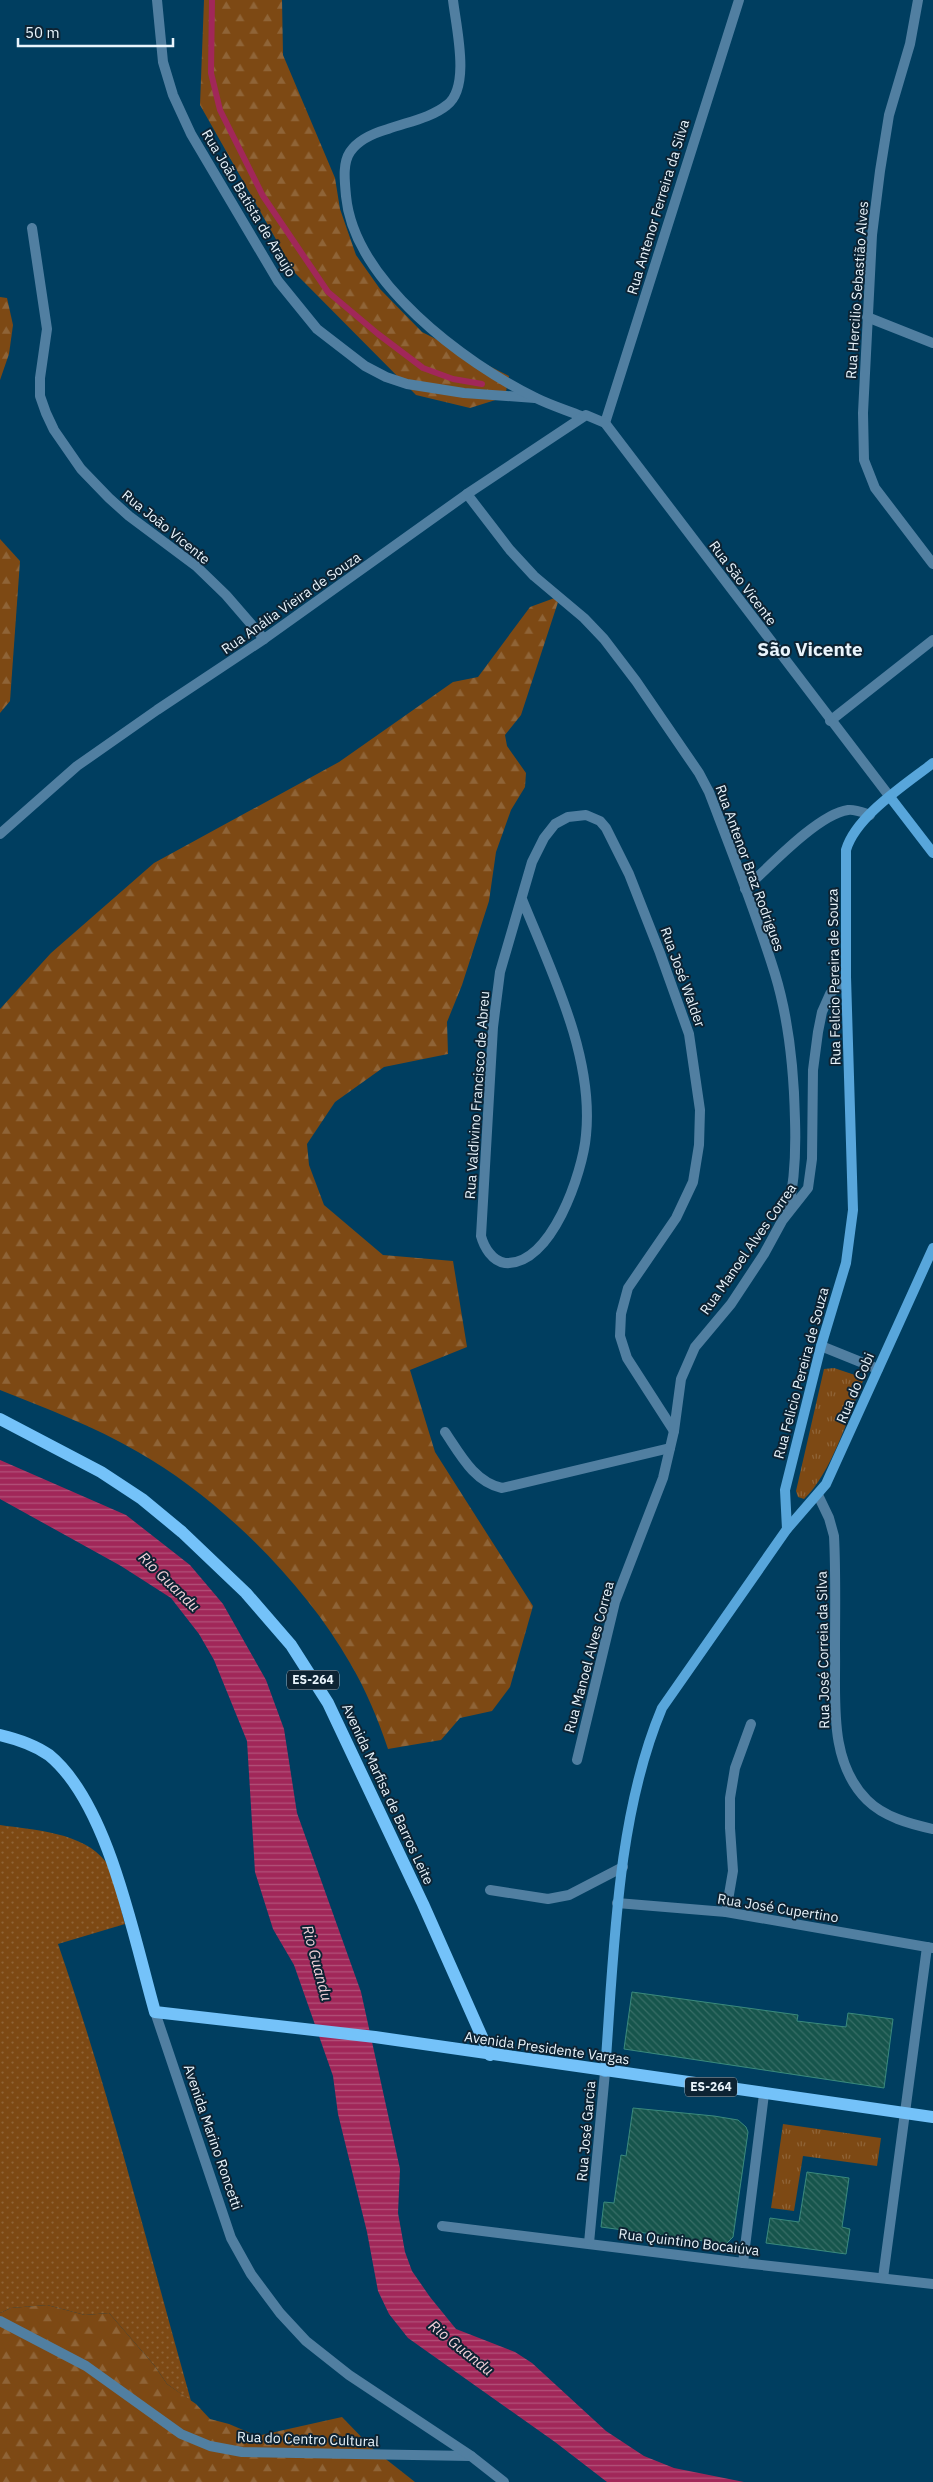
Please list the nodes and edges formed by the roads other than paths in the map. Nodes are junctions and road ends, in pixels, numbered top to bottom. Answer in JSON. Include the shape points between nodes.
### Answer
{"nodes":[{"id":1,"x":157,"y":0,"type":"edge"},
{"id":2,"x":453,"y":0,"type":"edge"},
{"id":3,"x":739,"y":0,"type":"edge"},
{"id":4,"x":918,"y":0,"type":"edge"},
{"id":5,"x":32,"y":228,"type":"dead end"},
{"id":6,"x":867,"y":317,"type":"junction"},
{"id":7,"x":933,"y":343,"type":"edge"},
{"id":8,"x":535,"y":398,"type":"junction"},
{"id":9,"x":581,"y":416,"type":"junction"},
{"id":10,"x":605,"y":423,"type":"junction"},
{"id":11,"x":467,"y":494,"type":"junction"},
{"id":12,"x":933,"y":564,"type":"edge"},
{"id":13,"x":264,"y":639,"type":"junction"},
{"id":14,"x":933,"y":640,"type":"edge"},
{"id":15,"x":830,"y":721,"type":"junction"},
{"id":16,"x":933,"y":763,"type":"edge"},
{"id":17,"x":890,"y":797,"type":"junction"},
{"id":18,"x":870,"y":815,"type":"junction"},
{"id":19,"x":0,"y":834,"type":"edge"},
{"id":20,"x":933,"y":853,"type":"edge"},
{"id":21,"x":745,"y":889,"type":"junction"},
{"id":22,"x":522,"y":899,"type":"junction"},
{"id":23,"x":846,"y":977,"type":"junction"},
{"id":24,"x":787,"y":1214,"type":"junction"},
{"id":25,"x":933,"y":1248,"type":"edge"},
{"id":26,"x":821,"y":1346,"type":"junction"},
{"id":27,"x":878,"y":1369,"type":"junction"},
{"id":28,"x":0,"y":1419,"type":"edge"},
{"id":29,"x":674,"y":1430,"type":"junction"},
{"id":30,"x":445,"y":1432,"type":"dead end"},
{"id":31,"x":670,"y":1448,"type":"junction"},
{"id":32,"x":818,"y":1495,"type":"junction"},
{"id":33,"x":787,"y":1529,"type":"junction"},
{"id":34,"x":751,"y":1724,"type":"dead end"},
{"id":35,"x":0,"y":1735,"type":"edge"},
{"id":36,"x":576,"y":1760,"type":"dead end"},
{"id":37,"x":933,"y":1829,"type":"edge"},
{"id":38,"x":623,"y":1866,"type":"junction"},
{"id":39,"x":490,"y":1890,"type":"dead end"},
{"id":40,"x":617,"y":1903,"type":"junction"},
{"id":41,"x":726,"y":1912,"type":"junction"},
{"id":42,"x":930,"y":1947,"type":"edge"},
{"id":43,"x":155,"y":2012,"type":"junction"},
{"id":44,"x":490,"y":2055,"type":"junction"},
{"id":45,"x":605,"y":2072,"type":"junction"},
{"id":46,"x":764,"y":2094,"type":"junction"},
{"id":47,"x":906,"y":2114,"type":"junction"},
{"id":48,"x":933,"y":2117,"type":"edge"},
{"id":49,"x":442,"y":2226,"type":"dead end"},
{"id":50,"x":589,"y":2243,"type":"junction"},
{"id":51,"x":743,"y":2263,"type":"junction"},
{"id":52,"x":883,"y":2278,"type":"junction"},
{"id":53,"x":933,"y":2284,"type":"edge"},
{"id":54,"x":0,"y":2321,"type":"edge"},
{"id":55,"x":471,"y":2456,"type":"junction"},
{"id":56,"x":504,"y":2482,"type":"edge"}],
"edges":[{"from":1,"to":8,"type":"street","name":"Rua João Batista de Araujo","via":[[163,62],[172,95],[190,134],[278,281],[317,329],[365,366],[408,384],[464,393]]},
{"from":2,"to":8,"type":"street","via":[[460,65],[460,80],[454,97],[437,112],[373,134],[350,151],[345,166],[348,214],[366,256],[409,308],[443,338]]},
{"from":3,"to":10,"type":"street","name":"Rua Antenor Ferreira da Silva"},
{"from":4,"to":6,"type":"street","name":"Rua Hercilio Sebastião Alves","via":[[910,44],[888,114],[872,235]]},
{"from":5,"to":13,"type":"street","name":"Rua João Vicente","via":[[47,329],[40,396],[54,430],[81,469],[109,498],[196,566]]},
{"from":6,"to":7,"type":"street"},
{"from":6,"to":12,"type":"street","name":"Rua Hercilio Sebastião Alves","via":[[864,460],[875,488]]},
{"from":8,"to":9,"type":"street"},
{"from":9,"to":10,"type":"street","via":[[590,415]]},
{"from":9,"to":11,"type":"street","name":"Rua Anália Vieira de Souza"},
{"from":10,"to":15,"type":"street","name":"Rua São Vicente"},
{"from":11,"to":13,"type":"street","name":"Rua Anália Vieira de Souza"},
{"from":11,"to":21,"type":"street","name":"Rua Antenor Braz Rodrigues","via":[[510,550],[534,576],[584,618],[636,681],[709,792]]},
{"from":13,"to":19,"type":"street","name":"Rua Anália Vieira de Souza","via":[[77,766]]},
{"from":14,"to":15,"type":"street"},
{"from":15,"to":17,"type":"street","name":"Rua São Vicente"},
{"from":16,"to":17,"type":"main road","name":"Rua Felicio Pereira de Souza"},
{"from":17,"to":18,"type":"main road","name":"Rua Felicio Pereira de Souza"},
{"from":17,"to":20,"type":"main road","name":"Rua São Vicente"},
{"from":18,"to":21,"type":"street","via":[[850,809],[826,819]]},
{"from":18,"to":23,"type":"main road","name":"Rua Felicio Pereira de Souza","via":[[853,835],[846,850]]},
{"from":21,"to":24,"type":"street","name":"Rua Antenor Braz Rodrigues","via":[[775,974],[788,1041],[794,1095],[795,1173]]},
{"from":22,"to":22,"type":"street","name":"Rua Valdivino Francisco de Abreu","via":[[500,972],[493,1027],[481,1236],[490,1255],[501,1262],[519,1262],[537,1250],[567,1208],[586,1136],[586,1098],[578,1048]]},
{"from":22,"to":29,"type":"street","name":"Rua José Walder","via":[[532,862],[555,824],[577,814],[600,821],[629,874],[689,1034],[700,1110],[693,1182],[676,1218],[628,1288],[621,1314],[620,1336],[627,1358]]},
{"from":23,"to":24,"type":"street","name":"Rua Manoel Alves Correa","via":[[830,994],[822,1012],[813,1070],[811,1176],[803,1195]]},
{"from":23,"to":26,"type":"main road","name":"Rua Felicio Pereira de Souza","via":[[853,1210],[846,1263]]},
{"from":24,"to":29,"type":"street","name":"Rua Manoel Alves Correa","via":[[746,1281],[695,1347],[681,1379]]},
{"from":25,"to":27,"type":"main road","name":"Rua do Cobi"},
{"from":26,"to":27,"type":"street"},
{"from":26,"to":33,"type":"main road","name":"Rua Felicio Pereira de Souza","via":[[785,1490]]},
{"from":27,"to":32,"type":"main road","name":"Rua do Cobi","via":[[836,1465]]},
{"from":28,"to":44,"type":"main road","name":"Avenida Marfisa de Barros Leite","number":"ES-264","via":[[101,1472],[142,1499],[246,1593],[291,1645],[328,1703]]},
{"from":29,"to":31,"type":"street","name":"Rua Manoel Alves Correa"},
{"from":30,"to":31,"type":"street","via":[[473,1472],[502,1488]]},
{"from":31,"to":36,"type":"street","name":"Rua Manoel Alves Correa","via":[[663,1478],[615,1602]]},
{"from":32,"to":33,"type":"main road","name":"Rua do Cobi"},
{"from":32,"to":37,"type":"street","name":"Rua José Correia da Silva","via":[[834,1536],[834,1704],[845,1763],[867,1800],[895,1817]]},
{"from":33,"to":38,"type":"main road","via":[[662,1708],[648,1739],[641,1766]]},
{"from":34,"to":41,"type":"street","via":[[735,1768],[730,1798],[733,1872]]},
{"from":35,"to":43,"type":"main road","name":"Avenida Marino Roncetti","via":[[34,1746],[48,1755],[83,1795],[110,1856]]},
{"from":38,"to":39,"type":"street","via":[[569,1895],[555,1898]]},
{"from":38,"to":40,"type":"main road"},
{"from":40,"to":41,"type":"street","name":"Rua José Cupertino"},
{"from":40,"to":45,"type":"main road","name":"Rua José Garcia"},
{"from":41,"to":42,"type":"street","name":"Rua José Cupertino"},
{"from":42,"to":47,"type":"street"},
{"from":43,"to":44,"type":"main road","name":"Avenida Presidente Vargas","number":"ES-264"},
{"from":43,"to":55,"type":"street","name":"Avenida Marino Roncetti","via":[[232,2238],[251,2274],[306,2341],[349,2375]]},
{"from":44,"to":45,"type":"main road","name":"Avenida Presidente Vargas","number":"ES-264"},
{"from":45,"to":46,"type":"main road","name":"Avenida Presidente Vargas","number":"ES-264"},
{"from":45,"to":50,"type":"street","name":"Rua José Garcia"},
{"from":46,"to":47,"type":"main road","name":"Avenida Presidente Vargas","number":"ES-264"},
{"from":46,"to":51,"type":"street"},
{"from":47,"to":48,"type":"main road","name":"Avenida Presidente Vargas","number":"ES-264"},
{"from":47,"to":52,"type":"street"},
{"from":49,"to":50,"type":"street","name":"Rua Quintino Bocaiúva"},
{"from":50,"to":51,"type":"street","name":"Rua Quintino Bocaiúva"},
{"from":51,"to":52,"type":"street","name":"Rua Quintino Bocaiúva"},
{"from":52,"to":53,"type":"street","name":"Rua Quintino Bocaiúva"},
{"from":54,"to":55,"type":"street","name":"Rua do Centro Cultural","via":[[86,2366],[181,2434],[210,2446],[242,2452]]},
{"from":55,"to":56,"type":"street","name":"Avenida Marino Roncetti"}]}
